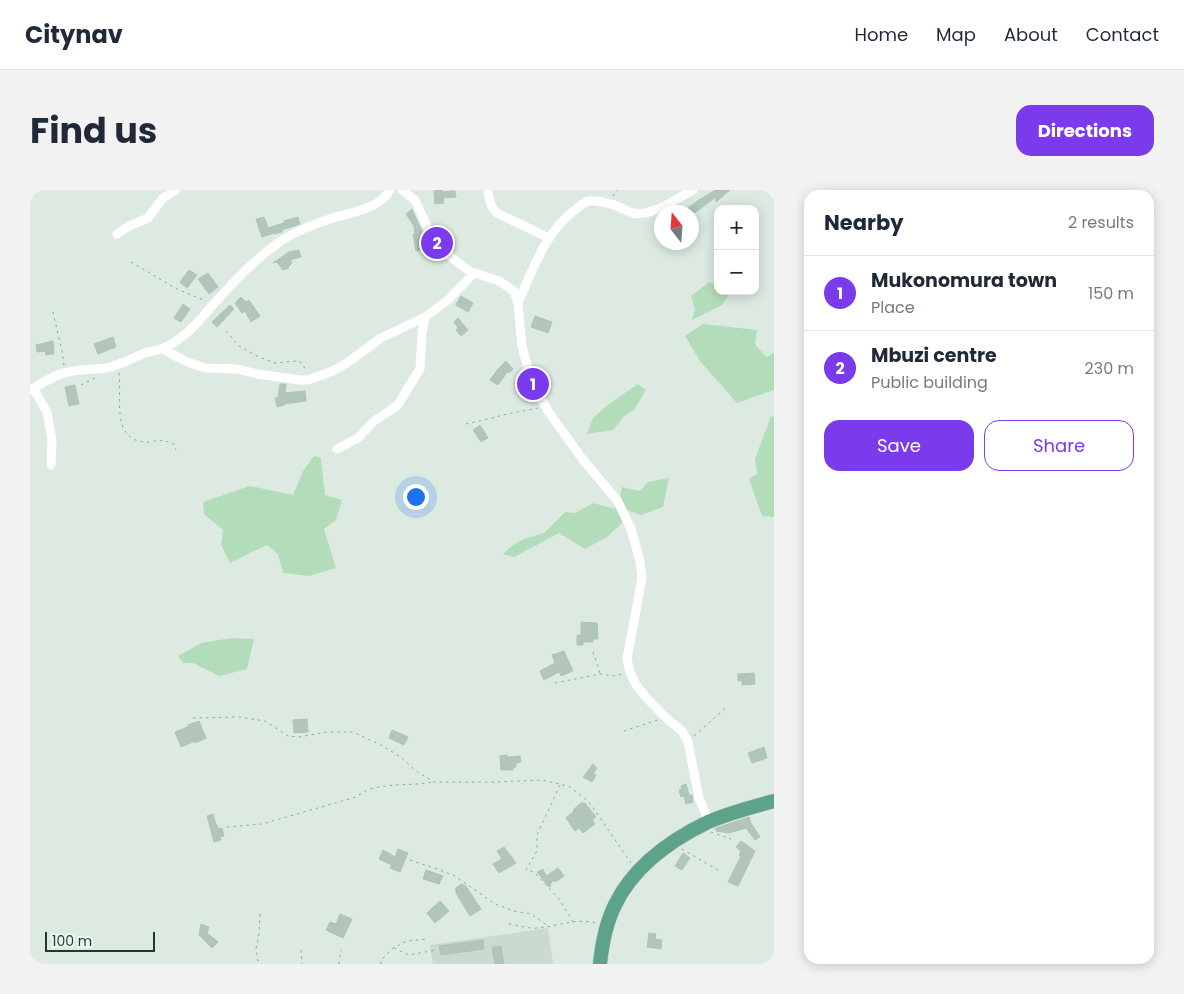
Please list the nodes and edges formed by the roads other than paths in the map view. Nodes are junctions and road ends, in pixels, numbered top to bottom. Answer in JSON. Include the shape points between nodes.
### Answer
{"nodes":[{"id":1,"x":176,"y":190,"type":"edge"},
{"id":2,"x":390,"y":190,"type":"edge"},
{"id":3,"x":402,"y":190,"type":"edge"},
{"id":4,"x":488,"y":190,"type":"edge"},
{"id":5,"x":693,"y":190,"type":"edge"},
{"id":6,"x":116,"y":234,"type":"dead end"},
{"id":7,"x":549,"y":238,"type":"junction"},
{"id":8,"x":474,"y":273,"type":"junction"},
{"id":9,"x":518,"y":303,"type":"junction"},
{"id":10,"x":424,"y":317,"type":"junction"},
{"id":11,"x":163,"y":349,"type":"junction"},
{"id":12,"x":31,"y":389,"type":"edge"},
{"id":13,"x":337,"y":449,"type":"dead end"},
{"id":14,"x":51,"y":465,"type":"dead end"},
{"id":15,"x":774,"y":801,"type":"edge"},
{"id":16,"x":707,"y":823,"type":"junction"},
{"id":17,"x":600,"y":964,"type":"edge"}],
"edges":[{"from":1,"to":6,"type":"street","via":[[163,198],[148,218]]},
{"from":2,"to":11,"type":"street","via":[[373,205],[284,239],[242,274],[193,328]]},
{"from":3,"to":8,"type":"street","via":[[415,200],[429,231],[453,259]]},
{"from":4,"to":7,"type":"street","via":[[489,202],[497,213]]},
{"from":5,"to":7,"type":"street","via":[[642,214],[609,204],[583,203]]},
{"from":7,"to":9,"type":"street"},
{"from":8,"to":9,"type":"street","via":[[514,291]]},
{"from":8,"to":10,"type":"street","via":[[448,300]]},
{"from":9,"to":16,"type":"street","via":[[522,346],[532,380],[583,460],[617,500],[631,529],[642,578],[627,659],[630,672],[636,685],[682,731],[688,742]]},
{"from":10,"to":11,"type":"street","via":[[381,338],[333,371],[308,380],[237,369],[206,368]]},
{"from":10,"to":13,"type":"street","via":[[420,369],[397,406],[374,421],[358,438]]},
{"from":11,"to":12,"type":"street","via":[[102,369],[68,372]]},
{"from":12,"to":14,"type":"street","via":[[47,412],[52,440]]},
{"from":15,"to":16,"type":"main road"},
{"from":16,"to":17,"type":"main road","via":[[670,843],[644,865],[622,891],[606,929]]}]}
